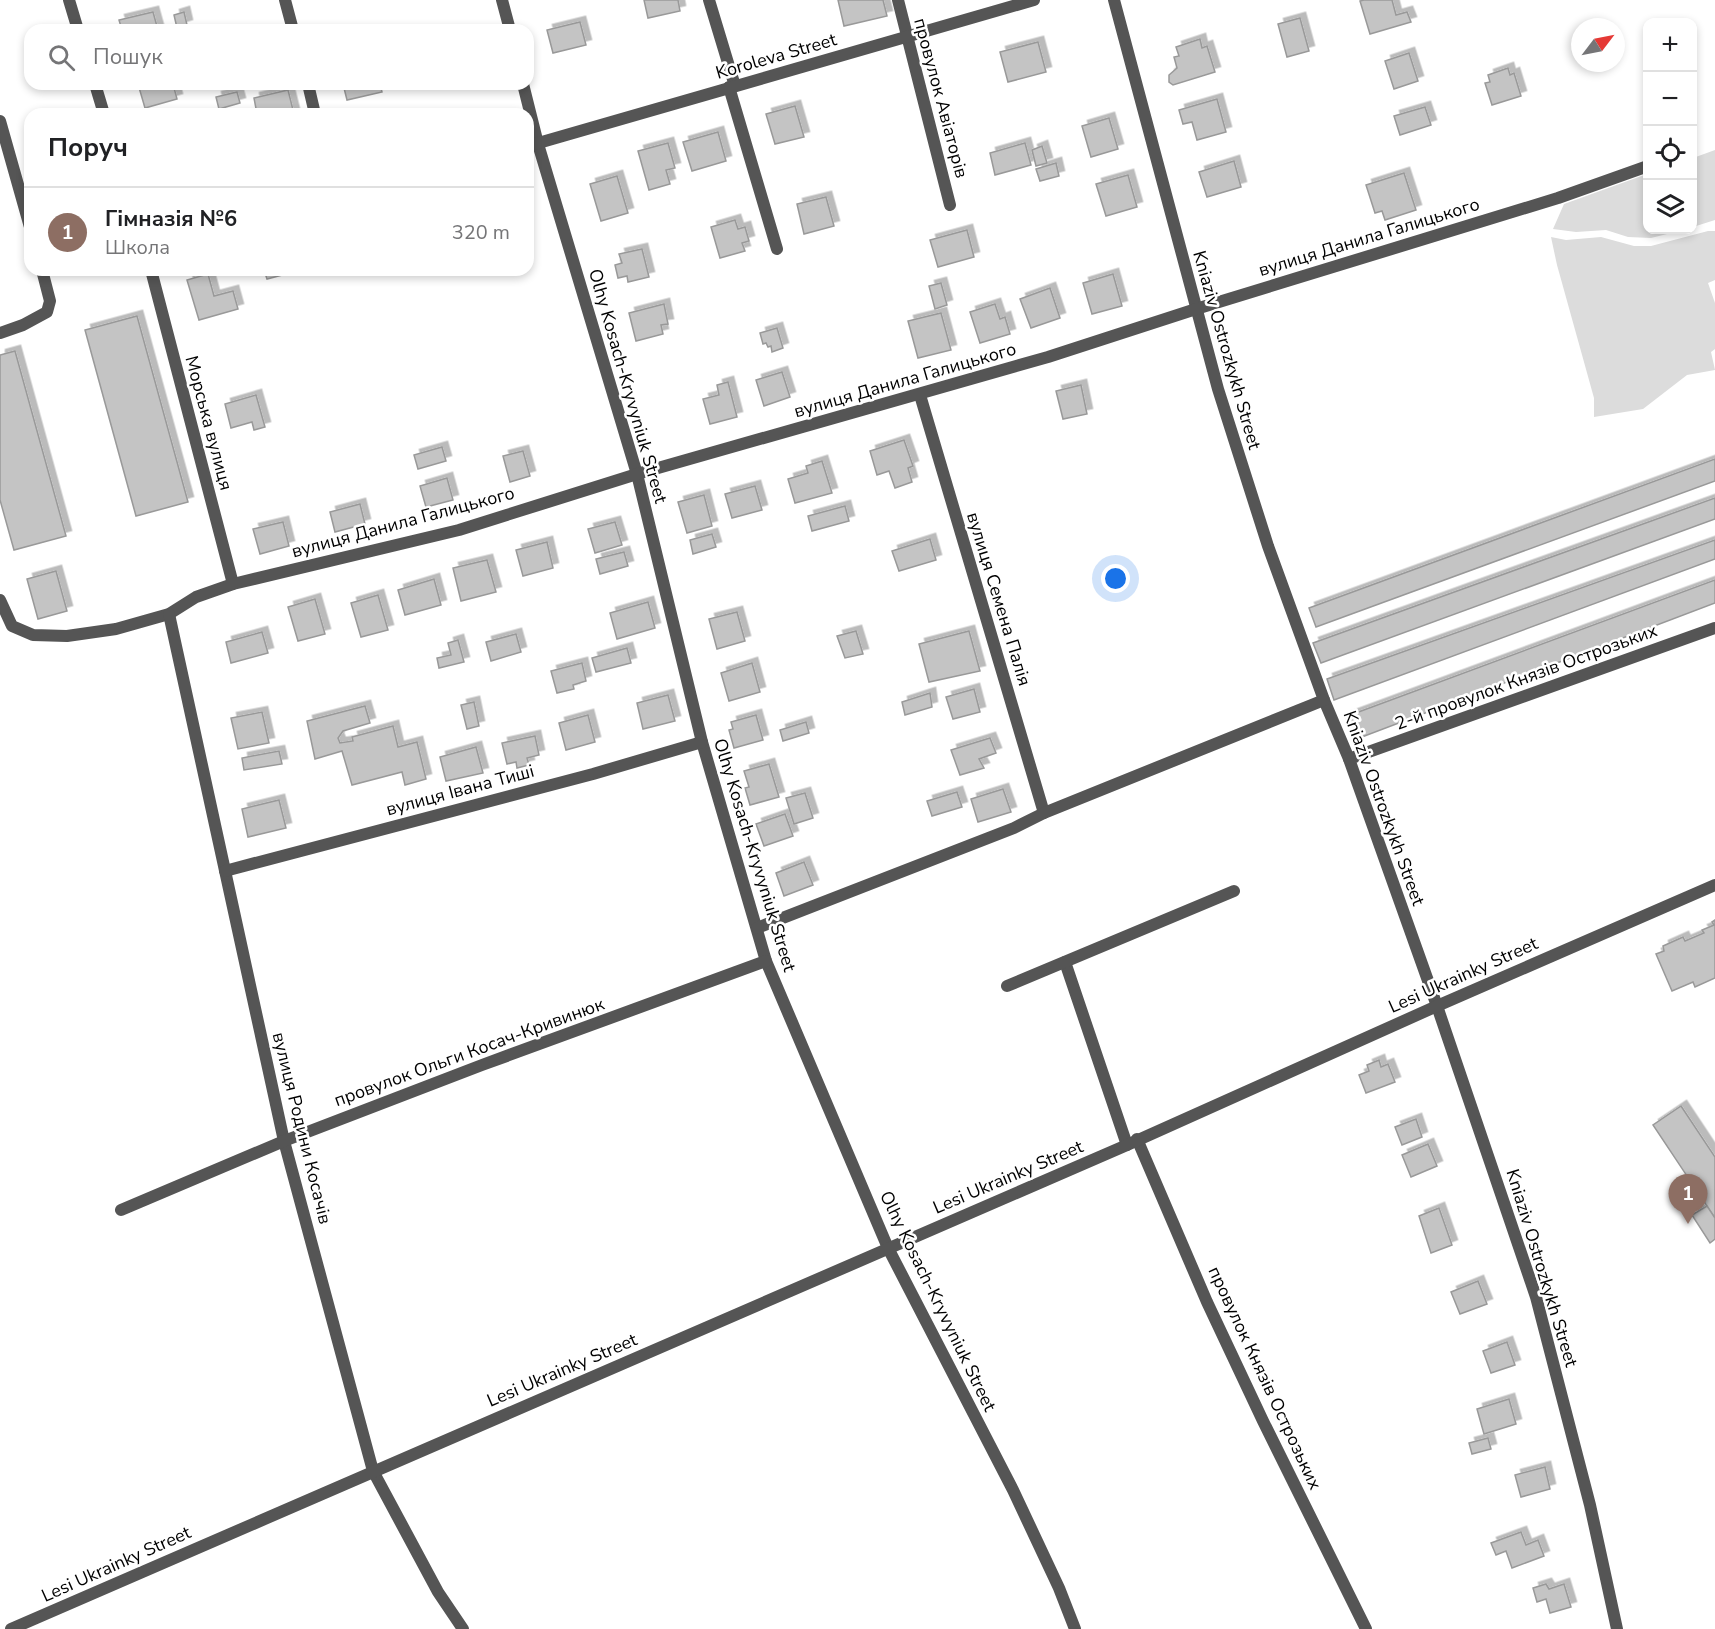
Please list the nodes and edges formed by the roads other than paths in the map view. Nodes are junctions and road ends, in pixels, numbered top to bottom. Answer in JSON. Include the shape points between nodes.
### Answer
{"nodes":[{"id":1,"x":69,"y":0,"type":"edge"},
{"id":2,"x":285,"y":0,"type":"edge"},
{"id":3,"x":502,"y":0,"type":"edge"},
{"id":4,"x":709,"y":0,"type":"edge"},
{"id":5,"x":898,"y":0,"type":"edge"},
{"id":6,"x":1034,"y":0,"type":"edge"},
{"id":7,"x":1114,"y":0,"type":"edge"},
{"id":8,"x":76,"y":24,"type":"edge"},
{"id":9,"x":291,"y":24,"type":"edge"},
{"id":10,"x":508,"y":24,"type":"edge"},
{"id":11,"x":906,"y":37,"type":"junction"},
{"id":12,"x":732,"y":86,"type":"junction"},
{"id":13,"x":97,"y":90,"type":"edge"},
{"id":14,"x":309,"y":90,"type":"edge"},
{"id":15,"x":524,"y":90,"type":"edge"},
{"id":16,"x":102,"y":108,"type":"edge"},
{"id":17,"x":314,"y":108,"type":"edge"},
{"id":18,"x":527,"y":108,"type":"edge"},
{"id":19,"x":0,"y":121,"type":"edge"},
{"id":20,"x":534,"y":145,"type":"edge"},
{"id":21,"x":534,"y":148,"type":"edge"},
{"id":22,"x":1643,"y":167,"type":"edge"},
{"id":23,"x":950,"y":205,"type":"dead end"},
{"id":24,"x":24,"y":206,"type":"edge"},
{"id":25,"x":777,"y":249,"type":"dead end"},
{"id":26,"x":44,"y":276,"type":"edge"},
{"id":27,"x":153,"y":276,"type":"edge"},
{"id":28,"x":1196,"y":309,"type":"junction"},
{"id":29,"x":0,"y":333,"type":"edge"},
{"id":30,"x":920,"y":395,"type":"junction"},
{"id":31,"x":637,"y":474,"type":"junction"},
{"id":32,"x":233,"y":584,"type":"junction"},
{"id":33,"x":0,"y":600,"type":"edge"},
{"id":34,"x":169,"y":614,"type":"junction"},
{"id":35,"x":1715,"y":628,"type":"edge"},
{"id":36,"x":1324,"y":700,"type":"junction"},
{"id":37,"x":702,"y":742,"type":"junction"},
{"id":38,"x":1349,"y":759,"type":"junction"},
{"id":39,"x":1044,"y":813,"type":"junction"},
{"id":40,"x":225,"y":871,"type":"junction"},
{"id":41,"x":1715,"y":885,"type":"edge"},
{"id":42,"x":1234,"y":891,"type":"dead end"},
{"id":43,"x":757,"y":928,"type":"junction"},
{"id":44,"x":766,"y":961,"type":"junction"},
{"id":45,"x":1065,"y":962,"type":"junction"},
{"id":46,"x":1007,"y":986,"type":"dead end"},
{"id":47,"x":1437,"y":1006,"type":"junction"},
{"id":48,"x":284,"y":1142,"type":"junction"},
{"id":49,"x":1132,"y":1142,"type":"junction"},
{"id":50,"x":121,"y":1210,"type":"dead end"},
{"id":51,"x":888,"y":1248,"type":"junction"},
{"id":52,"x":373,"y":1471,"type":"junction"},
{"id":53,"x":11,"y":1629,"type":"edge"},
{"id":54,"x":463,"y":1629,"type":"edge"},
{"id":55,"x":1075,"y":1629,"type":"edge"},
{"id":56,"x":1366,"y":1629,"type":"edge"},
{"id":57,"x":1617,"y":1629,"type":"edge"}],
"edges":[{"from":1,"to":8,"type":"street"},
{"from":2,"to":9,"type":"street"},
{"from":3,"to":10,"type":"street"},
{"from":4,"to":12,"type":"street"},
{"from":5,"to":11,"type":"street","name":"провулок Авіаторів"},
{"from":6,"to":11,"type":"street","name":"Koroleva Street"},
{"from":7,"to":28,"type":"street","name":"Kniaziv Ostrozkykh Street"},
{"from":11,"to":12,"type":"street","name":"Koroleva Street"},
{"from":11,"to":23,"type":"street","name":"провулок Авіаторів"},
{"from":12,"to":20,"type":"street","name":"Koroleva Street"},
{"from":12,"to":25,"type":"street"},
{"from":13,"to":16,"type":"street"},
{"from":14,"to":17,"type":"street"},
{"from":15,"to":18,"type":"street","name":"Olhy Kosach-Kryvyniuk Street"},
{"from":19,"to":24,"type":"street"},
{"from":21,"to":31,"type":"street","name":"Olhy Kosach-Kryvyniuk Street"},
{"from":22,"to":28,"type":"street","name":"вулиця Данила Галицького","via":[[1558,198]]},
{"from":26,"to":29,"type":"street","via":[[50,301],[47,312]]},
{"from":27,"to":32,"type":"street","name":"Морська вулиця"},
{"from":28,"to":30,"type":"street","name":"вулиця Данила Галицького"},
{"from":28,"to":36,"type":"street","name":"Kniaziv Ostrozkykh Street","via":[[1268,546]]},
{"from":30,"to":31,"type":"street","name":"вулиця Данила Галицького"},
{"from":30,"to":39,"type":"street","name":"вулиця Семена Палія"},
{"from":31,"to":32,"type":"street","name":"вулиця Данила Галицького","via":[[459,530]]},
{"from":31,"to":37,"type":"street","name":"Olhy Kosach-Kryvyniuk Street"},
{"from":32,"to":34,"type":"street","name":"вулиця Данила Галицького","via":[[196,597]]},
{"from":33,"to":34,"type":"street","name":"вулиця Данила Галицького","via":[[12,626],[33,635],[67,636],[116,629]]},
{"from":34,"to":40,"type":"street","name":"вулиця Родини Косачів"},
{"from":35,"to":38,"type":"street","name":"2-й провулок Князів Острозьких"},
{"from":36,"to":38,"type":"street","name":"Kniaziv Ostrozkykh Street"},
{"from":36,"to":39,"type":"street"},
{"from":37,"to":40,"type":"street","name":"вулиця Івана Тиші"},
{"from":37,"to":43,"type":"street","name":"Olhy Kosach-Kryvyniuk Street"},
{"from":38,"to":47,"type":"street","name":"Kniaziv Ostrozkykh Street"},
{"from":39,"to":43,"type":"street"},
{"from":40,"to":48,"type":"street","name":"вулиця Родини Косачів"},
{"from":41,"to":47,"type":"street","name":"Lesi Ukrainky Street"},
{"from":42,"to":45,"type":"street"},
{"from":43,"to":44,"type":"street","name":"Olhy Kosach-Kryvyniuk Street"},
{"from":44,"to":48,"type":"street","name":"провулок Ольги Косач-Кривинюк"},
{"from":44,"to":51,"type":"street","name":"Olhy Kosach-Kryvyniuk Street"},
{"from":45,"to":46,"type":"street"},
{"from":45,"to":49,"type":"street"},
{"from":47,"to":49,"type":"street","name":"Lesi Ukrainky Street"},
{"from":47,"to":57,"type":"street","name":"Kniaziv Ostrozkykh Street","via":[[1536,1297],[1590,1504]]},
{"from":48,"to":50,"type":"street","name":"провулок Ольги Косач-Кривинюк"},
{"from":48,"to":52,"type":"street","name":"вулиця Родини Косачів"},
{"from":49,"to":51,"type":"street","name":"Lesi Ukrainky Street"},
{"from":49,"to":56,"type":"street","name":"провулок Князів Острозьких"},
{"from":51,"to":52,"type":"street","name":"Lesi Ukrainky Street"},
{"from":51,"to":55,"type":"street","name":"Olhy Kosach-Kryvyniuk Street","via":[[1013,1490]]},
{"from":52,"to":53,"type":"street","name":"Lesi Ukrainky Street"},
{"from":52,"to":54,"type":"street","name":"вулиця Родини Косачів","via":[[438,1592]]}]}
